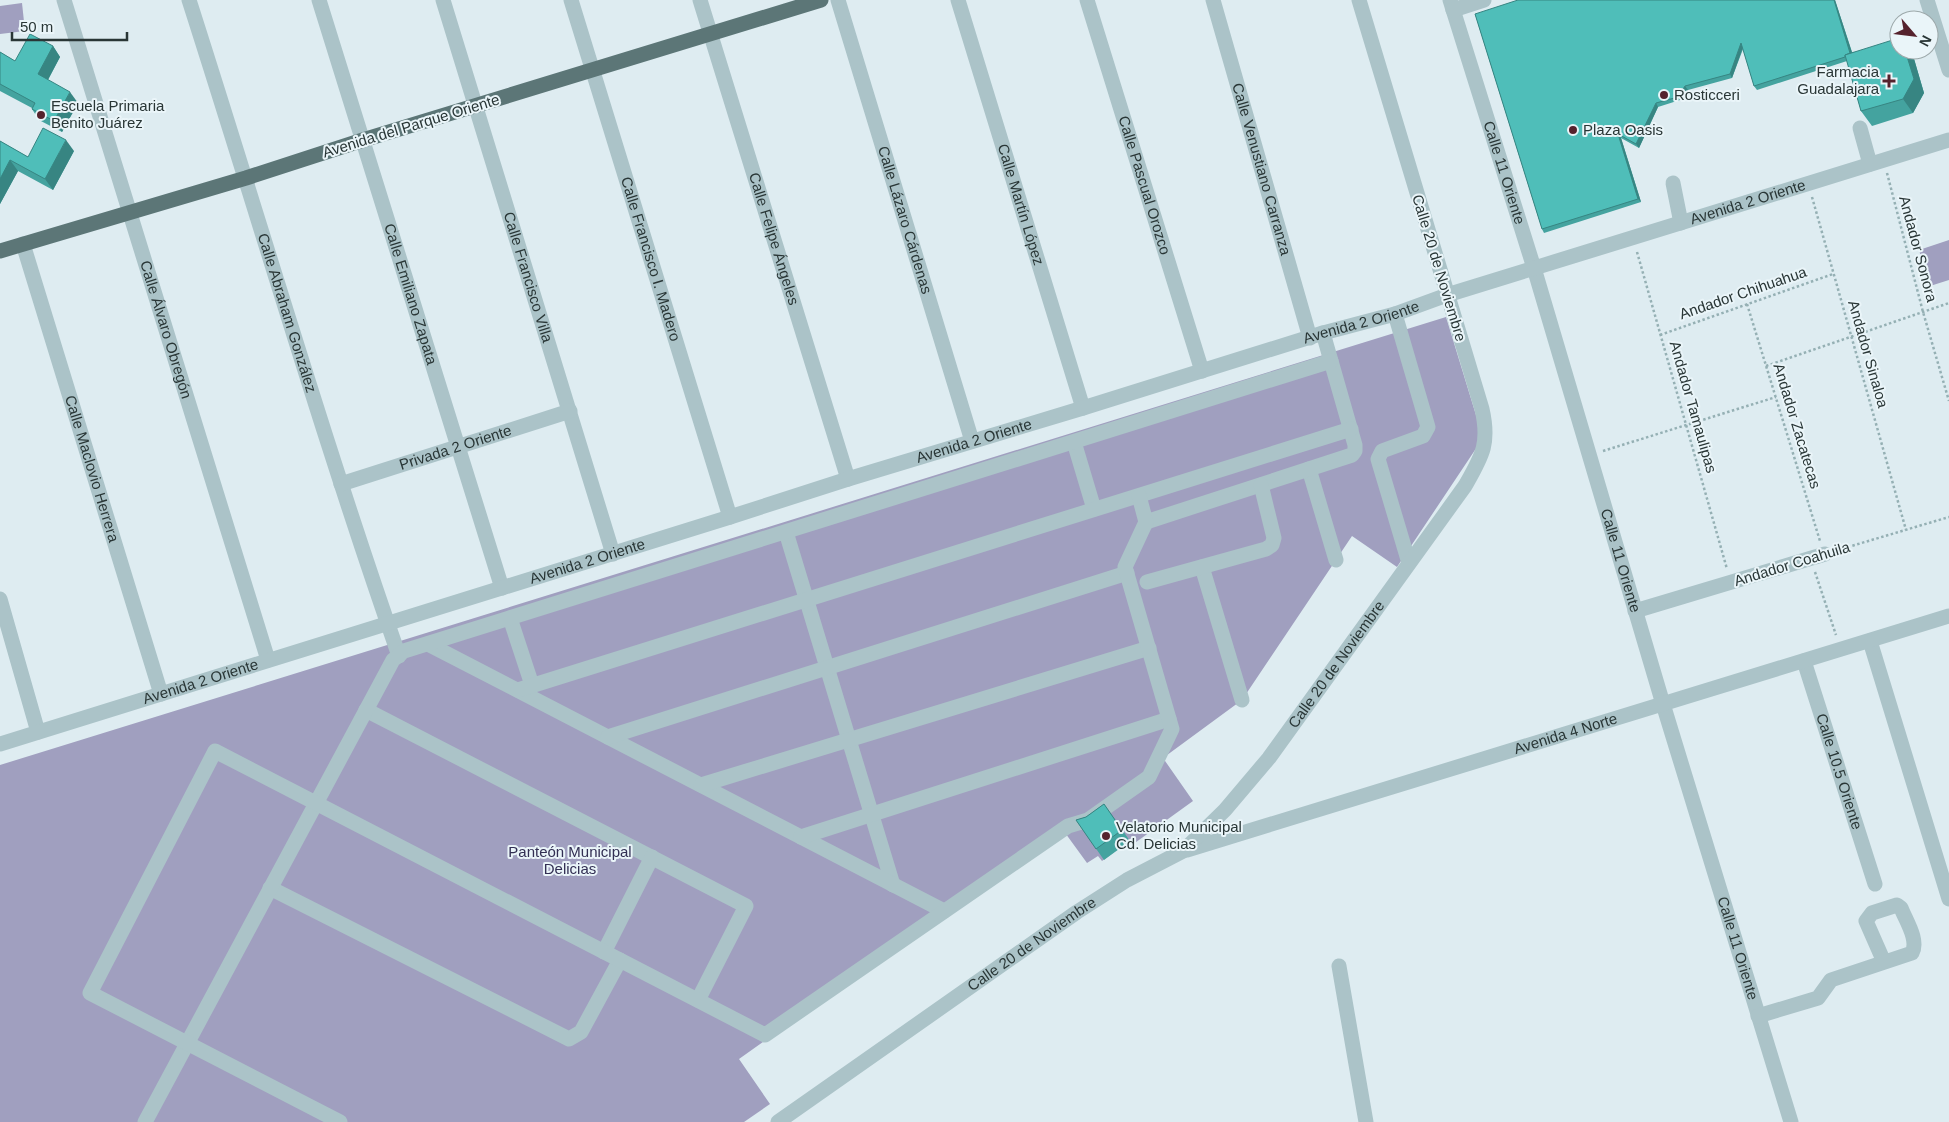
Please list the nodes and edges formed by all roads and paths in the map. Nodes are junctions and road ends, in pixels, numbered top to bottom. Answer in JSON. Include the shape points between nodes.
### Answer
{"nodes":[{"id":1,"x":64,"y":0,"type":"edge"},
{"id":2,"x":189,"y":0,"type":"edge"},
{"id":3,"x":320,"y":0,"type":"edge"},
{"id":4,"x":443,"y":0,"type":"edge"},
{"id":5,"x":571,"y":0,"type":"edge"},
{"id":6,"x":700,"y":0,"type":"edge"},
{"id":7,"x":821,"y":0,"type":"edge"},
{"id":8,"x":838,"y":0,"type":"edge"},
{"id":9,"x":958,"y":0,"type":"edge"},
{"id":10,"x":1087,"y":0,"type":"edge"},
{"id":11,"x":1213,"y":0,"type":"edge"},
{"id":12,"x":1359,"y":0,"type":"edge"},
{"id":13,"x":1484,"y":0,"type":"edge"},
{"id":14,"x":1928,"y":0,"type":"edge"},
{"id":15,"x":1451,"y":5,"type":"edge"},
{"id":16,"x":710,"y":33,"type":"junction"},
{"id":17,"x":592,"y":70,"type":"junction"},
{"id":18,"x":1949,"y":70,"type":"edge"},
{"id":19,"x":476,"y":105,"type":"junction"},
{"id":20,"x":1860,"y":128,"type":"dead end"},
{"id":21,"x":363,"y":140,"type":"junction"},
{"id":22,"x":1949,"y":140,"type":"edge"},
{"id":23,"x":1877,"y":162,"type":"junction"},
{"id":24,"x":246,"y":178,"type":"junction"},
{"id":25,"x":1673,"y":184,"type":"dead end"},
{"id":26,"x":1808,"y":184,"type":"junction"},
{"id":27,"x":130,"y":212,"type":"junction"},
{"id":28,"x":1681,"y":223,"type":"junction"},
{"id":29,"x":1633,"y":238,"type":"junction"},
{"id":30,"x":23,"y":244,"type":"junction"},
{"id":31,"x":0,"y":251,"type":"edge"},
{"id":32,"x":1534,"y":268,"type":"junction"},
{"id":33,"x":1834,"y":274,"type":"junction"},
{"id":34,"x":1447,"y":295,"type":"junction"},
{"id":35,"x":1949,"y":303,"type":"edge"},
{"id":36,"x":1747,"y":304,"type":"junction"},
{"id":37,"x":1923,"y":312,"type":"junction"},
{"id":38,"x":1395,"y":314,"type":"junction"},
{"id":39,"x":1660,"y":334,"type":"junction"},
{"id":40,"x":1316,"y":335,"type":"junction"},
{"id":41,"x":1852,"y":337,"type":"junction"},
{"id":42,"x":1331,"y":361,"type":"junction"},
{"id":43,"x":1766,"y":366,"type":"junction"},
{"id":44,"x":1202,"y":371,"type":"junction"},
{"id":45,"x":1776,"y":397,"type":"junction"},
{"id":46,"x":1949,"y":401,"type":"edge"},
{"id":47,"x":1083,"y":408,"type":"junction"},
{"id":48,"x":570,"y":411,"type":"junction"},
{"id":49,"x":1686,"y":425,"type":"junction"},
{"id":50,"x":1351,"y":429,"type":"junction"},
{"id":51,"x":972,"y":441,"type":"junction"},
{"id":52,"x":1074,"y":442,"type":"junction"},
{"id":53,"x":458,"y":446,"type":"junction"},
{"id":54,"x":1589,"y":455,"type":"junction"},
{"id":55,"x":1309,"y":469,"type":"junction"},
{"id":56,"x":848,"y":478,"type":"junction"},
{"id":57,"x":341,"y":484,"type":"junction"},
{"id":58,"x":1261,"y":484,"type":"junction"},
{"id":59,"x":1139,"y":496,"type":"junction"},
{"id":60,"x":1094,"y":509,"type":"junction"},
{"id":61,"x":730,"y":517,"type":"junction"},
{"id":62,"x":1949,"y":517,"type":"edge"},
{"id":63,"x":1146,"y":522,"type":"junction"},
{"id":64,"x":1906,"y":530,"type":"junction"},
{"id":65,"x":786,"y":532,"type":"junction"},
{"id":66,"x":613,"y":554,"type":"junction"},
{"id":67,"x":1817,"y":556,"type":"junction"},
{"id":68,"x":1336,"y":560,"type":"dead end"},
{"id":69,"x":1409,"y":563,"type":"junction"},
{"id":70,"x":1202,"y":567,"type":"junction"},
{"id":71,"x":1127,"y":573,"type":"junction"},
{"id":72,"x":1147,"y":582,"type":"dead end"},
{"id":73,"x":1731,"y":582,"type":"junction"},
{"id":74,"x":502,"y":588,"type":"junction"},
{"id":75,"x":0,"y":599,"type":"edge"},
{"id":76,"x":807,"y":599,"type":"junction"},
{"id":77,"x":1635,"y":611,"type":"junction"},
{"id":78,"x":1949,"y":616,"type":"edge"},
{"id":79,"x":510,"y":618,"type":"junction"},
{"id":80,"x":387,"y":623,"type":"junction"},
{"id":81,"x":1870,"y":641,"type":"junction"},
{"id":82,"x":428,"y":644,"type":"junction"},
{"id":83,"x":1149,"y":648,"type":"junction"},
{"id":84,"x":1840,"y":650,"type":"junction"},
{"id":85,"x":398,"y":656,"type":"junction"},
{"id":86,"x":268,"y":660,"type":"junction"},
{"id":87,"x":1804,"y":661,"type":"junction"},
{"id":88,"x":828,"y":668,"type":"junction"},
{"id":89,"x":525,"y":688,"type":"junction"},
{"id":90,"x":161,"y":694,"type":"junction"},
{"id":91,"x":1242,"y":700,"type":"dead end"},
{"id":92,"x":1663,"y":704,"type":"junction"},
{"id":93,"x":366,"y":710,"type":"junction"},
{"id":94,"x":1169,"y":719,"type":"junction"},
{"id":95,"x":38,"y":732,"type":"junction"},
{"id":96,"x":608,"y":737,"type":"junction"},
{"id":97,"x":849,"y":739,"type":"junction"},
{"id":98,"x":0,"y":744,"type":"edge"},
{"id":99,"x":700,"y":785,"type":"junction"},
{"id":100,"x":316,"y":803,"type":"junction"},
{"id":101,"x":872,"y":814,"type":"junction"},
{"id":102,"x":801,"y":837,"type":"junction"},
{"id":103,"x":1183,"y":851,"type":"junction"},
{"id":104,"x":652,"y":857,"type":"junction"},
{"id":105,"x":1875,"y":884,"type":"dead end"},
{"id":106,"x":894,"y":885,"type":"junction"},
{"id":107,"x":270,"y":888,"type":"junction"},
{"id":108,"x":1949,"y":899,"type":"edge"},
{"id":109,"x":944,"y":911,"type":"junction"},
{"id":110,"x":604,"y":952,"type":"junction"},
{"id":111,"x":620,"y":960,"type":"junction"},
{"id":112,"x":1884,"y":962,"type":"dead end"},
{"id":113,"x":1339,"y":966,"type":"dead end"},
{"id":114,"x":698,"y":1000,"type":"junction"},
{"id":115,"x":1758,"y":1016,"type":"junction"},
{"id":116,"x":187,"y":1043,"type":"junction"},
{"id":117,"x":145,"y":1122,"type":"edge"},
{"id":118,"x":340,"y":1122,"type":"edge"},
{"id":119,"x":778,"y":1122,"type":"edge"},
{"id":120,"x":1366,"y":1122,"type":"edge"},
{"id":121,"x":1791,"y":1122,"type":"edge"}],
"edges":[{"from":1,"to":27,"type":"street","name":"Calle Álvaro Obregón"},
{"from":2,"to":24,"type":"street","name":"Calle Abraham González"},
{"from":3,"to":21,"type":"street","name":"Calle Emiliano Zapata"},
{"from":4,"to":19,"type":"street","name":"Calle Francisco Villa"},
{"from":5,"to":17,"type":"street","name":"Calle Francisco I. Madero"},
{"from":6,"to":16,"type":"street","name":"Calle Felipe Ángeles"},
{"from":7,"to":16,"type":"main road","name":"Avenida del Parque Oriente"},
{"from":8,"to":51,"type":"street","name":"Calle Lázaro Cárdenas"},
{"from":9,"to":47,"type":"street","name":"Calle Martín López"},
{"from":10,"to":44,"type":"street","name":"Calle Pascual Orozco"},
{"from":11,"to":40,"type":"street","name":"Calle Venustiano Carranza"},
{"from":12,"to":34,"type":"street","name":"Calle 20 de Noviembre"},
{"from":13,"to":15,"type":"street"},
{"from":14,"to":18,"type":"street"},
{"from":15,"to":32,"type":"street","name":"Calle 11 Oriente"},
{"from":16,"to":17,"type":"main road","name":"Avenida del Parque Oriente"},
{"from":16,"to":56,"type":"street","name":"Calle Felipe Ángeles"},
{"from":17,"to":19,"type":"main road","name":"Avenida del Parque Oriente"},
{"from":17,"to":61,"type":"street","name":"Calle Francisco I. Madero"},
{"from":19,"to":21,"type":"main road","name":"Avenida del Parque Oriente"},
{"from":19,"to":48,"type":"street","name":"Calle Francisco Villa"},
{"from":20,"to":23,"type":"street"},
{"from":21,"to":24,"type":"main road","name":"Avenida del Parque Oriente"},
{"from":21,"to":53,"type":"street","name":"Calle Emiliano Zapata"},
{"from":22,"to":23,"type":"street","name":"Avenida 2 Oriente"},
{"from":23,"to":26,"type":"street","name":"Avenida 2 Oriente"},
{"from":23,"to":37,"type":"path","name":"Andador Sonora"},
{"from":24,"to":27,"type":"main road","name":"Avenida del Parque Oriente"},
{"from":24,"to":57,"type":"street","name":"Calle Abraham González"},
{"from":25,"to":28,"type":"street"},
{"from":26,"to":28,"type":"street","name":"Avenida 2 Oriente"},
{"from":26,"to":33,"type":"path","name":"Andador Sinaloa"},
{"from":27,"to":30,"type":"main road","name":"Avenida del Parque Oriente"},
{"from":27,"to":86,"type":"street","name":"Calle Álvaro Obregón"},
{"from":28,"to":29,"type":"street","name":"Avenida 2 Oriente"},
{"from":29,"to":32,"type":"street","name":"Avenida 2 Oriente"},
{"from":29,"to":39,"type":"path","name":"Andador Tamaulipas"},
{"from":30,"to":31,"type":"main road","name":"Avenida del Parque Oriente"},
{"from":30,"to":90,"type":"street","name":"Calle Maclovio Herrera"},
{"from":32,"to":34,"type":"street","name":"Avenida 2 Oriente"},
{"from":32,"to":54,"type":"street","name":"Calle 11 Oriente"},
{"from":33,"to":36,"type":"path","name":"Andador Chihuahua"},
{"from":33,"to":41,"type":"path","name":"Andador Sinaloa"},
{"from":34,"to":38,"type":"street","name":"Avenida 2 Oriente"},
{"from":34,"to":69,"type":"street","name":"Calle 20 de Noviembre","via":[[1482,409],[1486,436],[1484,448],[1465,486]]},
{"from":35,"to":37,"type":"path"},
{"from":36,"to":39,"type":"path","name":"Andador Chihuahua"},
{"from":36,"to":43,"type":"path","name":"Andador Zacatecas"},
{"from":37,"to":41,"type":"path"},
{"from":37,"to":46,"type":"path","name":"Andador Sonora"},
{"from":38,"to":40,"type":"street","name":"Avenida 2 Oriente"},
{"from":38,"to":69,"type":"street","via":[[1428,427],[1423,436],[1382,451],[1378,459]]},
{"from":39,"to":49,"type":"path","name":"Andador Tamaulipas"},
{"from":40,"to":42,"type":"street","name":"Calle Venustiano Carranza"},
{"from":40,"to":44,"type":"street","name":"Avenida 2 Oriente"},
{"from":41,"to":43,"type":"path"},
{"from":41,"to":64,"type":"path","name":"Andador Sinaloa"},
{"from":42,"to":50,"type":"street","name":"Calle Venustiano Carranza"},
{"from":42,"to":52,"type":"street"},
{"from":43,"to":45,"type":"path","name":"Andador Zacatecas"},
{"from":44,"to":47,"type":"street","name":"Avenida 2 Oriente"},
{"from":45,"to":49,"type":"path"},
{"from":45,"to":67,"type":"path","name":"Andador Zacatecas"},
{"from":47,"to":51,"type":"street","name":"Avenida 2 Oriente"},
{"from":48,"to":53,"type":"street","name":"Privada 2 Oriente"},
{"from":48,"to":66,"type":"street","name":"Calle Francisco Villa"},
{"from":49,"to":54,"type":"path"},
{"from":49,"to":73,"type":"path","name":"Andador Tamaulipas"},
{"from":50,"to":55,"type":"street","name":"Calle Venustiano Carranza","via":[[1355,445],[1352,455]]},
{"from":50,"to":59,"type":"street"},
{"from":51,"to":56,"type":"street","name":"Avenida 2 Oriente"},
{"from":52,"to":60,"type":"street"},
{"from":52,"to":65,"type":"street"},
{"from":53,"to":57,"type":"street","name":"Privada 2 Oriente"},
{"from":53,"to":74,"type":"street","name":"Calle Emiliano Zapata"},
{"from":54,"to":77,"type":"street","name":"Calle 11 Oriente"},
{"from":55,"to":58,"type":"street"},
{"from":55,"to":68,"type":"street"},
{"from":56,"to":61,"type":"street","name":"Avenida 2 Oriente"},
{"from":57,"to":80,"type":"street","name":"Calle Abraham González"},
{"from":58,"to":63,"type":"street"},
{"from":58,"to":70,"type":"street","via":[[1274,538],[1272,545]]},
{"from":59,"to":60,"type":"street"},
{"from":59,"to":63,"type":"street"},
{"from":60,"to":76,"type":"street"},
{"from":61,"to":66,"type":"street","name":"Avenida 2 Oriente"},
{"from":62,"to":64,"type":"path","name":"Andador Coahuila"},
{"from":63,"to":71,"type":"street","via":[[1125,568]]},
{"from":64,"to":67,"type":"path","name":"Andador Coahuila"},
{"from":65,"to":76,"type":"street"},
{"from":65,"to":79,"type":"street"},
{"from":66,"to":74,"type":"street","name":"Avenida 2 Oriente"},
{"from":67,"to":73,"type":"street","name":"Andador Coahuila"},
{"from":67,"to":84,"type":"path","name":"Andador Zacatecas"},
{"from":69,"to":103,"type":"street","name":"Calle 20 de Noviembre","via":[[1264,764],[1226,810]]},
{"from":70,"to":72,"type":"street"},
{"from":70,"to":91,"type":"street"},
{"from":71,"to":83,"type":"street"},
{"from":71,"to":88,"type":"street"},
{"from":73,"to":77,"type":"street","name":"Andador Coahuila"},
{"from":74,"to":80,"type":"street","name":"Avenida 2 Oriente"},
{"from":75,"to":95,"type":"street"},
{"from":76,"to":88,"type":"street"},
{"from":76,"to":89,"type":"street"},
{"from":77,"to":92,"type":"street","name":"Calle 11 Oriente"},
{"from":78,"to":81,"type":"street","name":"Avenida 4 Norte"},
{"from":79,"to":82,"type":"street"},
{"from":79,"to":89,"type":"street"},
{"from":80,"to":85,"type":"street","name":"Calle Abraham González"},
{"from":80,"to":86,"type":"street","name":"Avenida 2 Oriente"},
{"from":81,"to":84,"type":"street","name":"Avenida 4 Norte"},
{"from":81,"to":108,"type":"street"},
{"from":82,"to":85,"type":"street"},
{"from":82,"to":89,"type":"street"},
{"from":83,"to":94,"type":"street"},
{"from":83,"to":97,"type":"street"},
{"from":84,"to":87,"type":"street","name":"Avenida 4 Norte"},
{"from":85,"to":93,"type":"street"},
{"from":86,"to":90,"type":"street","name":"Avenida 2 Oriente"},
{"from":87,"to":92,"type":"street","name":"Avenida 4 Norte"},
{"from":87,"to":105,"type":"street","name":"Calle 10.5 Oriente"},
{"from":88,"to":96,"type":"street"},
{"from":88,"to":97,"type":"street"},
{"from":89,"to":96,"type":"street"},
{"from":90,"to":95,"type":"street","name":"Avenida 2 Oriente"},
{"from":92,"to":103,"type":"street","name":"Avenida 4 Norte"},
{"from":92,"to":115,"type":"street","name":"Calle 11 Oriente"},
{"from":93,"to":100,"type":"street"},
{"from":93,"to":104,"type":"street"},
{"from":94,"to":101,"type":"street"},
{"from":94,"to":109,"type":"street","via":[[1172,729],[1149,777],[1088,820],[1068,826]]},
{"from":95,"to":98,"type":"street","name":"Avenida 2 Oriente"},
{"from":96,"to":99,"type":"street"},
{"from":97,"to":99,"type":"street"},
{"from":97,"to":101,"type":"street"},
{"from":99,"to":102,"type":"street"},
{"from":100,"to":107,"type":"street"},
{"from":100,"to":110,"type":"street"},
{"from":100,"to":116,"type":"street","via":[[215,751],[90,993]]},
{"from":101,"to":102,"type":"street"},
{"from":101,"to":106,"type":"street"},
{"from":102,"to":106,"type":"street"},
{"from":103,"to":119,"type":"street","name":"Calle 20 de Noviembre","via":[[1127,880],[1077,912]]},
{"from":104,"to":110,"type":"street"},
{"from":104,"to":114,"type":"street","via":[[746,906]]},
{"from":106,"to":109,"type":"street"},
{"from":107,"to":111,"type":"street","via":[[569,1039],[581,1032]]},
{"from":107,"to":116,"type":"street"},
{"from":109,"to":114,"type":"street","via":[[765,1035]]},
{"from":110,"to":111,"type":"street"},
{"from":111,"to":114,"type":"street"},
{"from":112,"to":115,"type":"street","via":[[1831,980],[1818,998]]},
{"from":113,"to":120,"type":"street"},
{"from":115,"to":121,"type":"street","name":"Calle 11 Oriente"},
{"from":116,"to":117,"type":"street"},
{"from":116,"to":118,"type":"street"}]}
